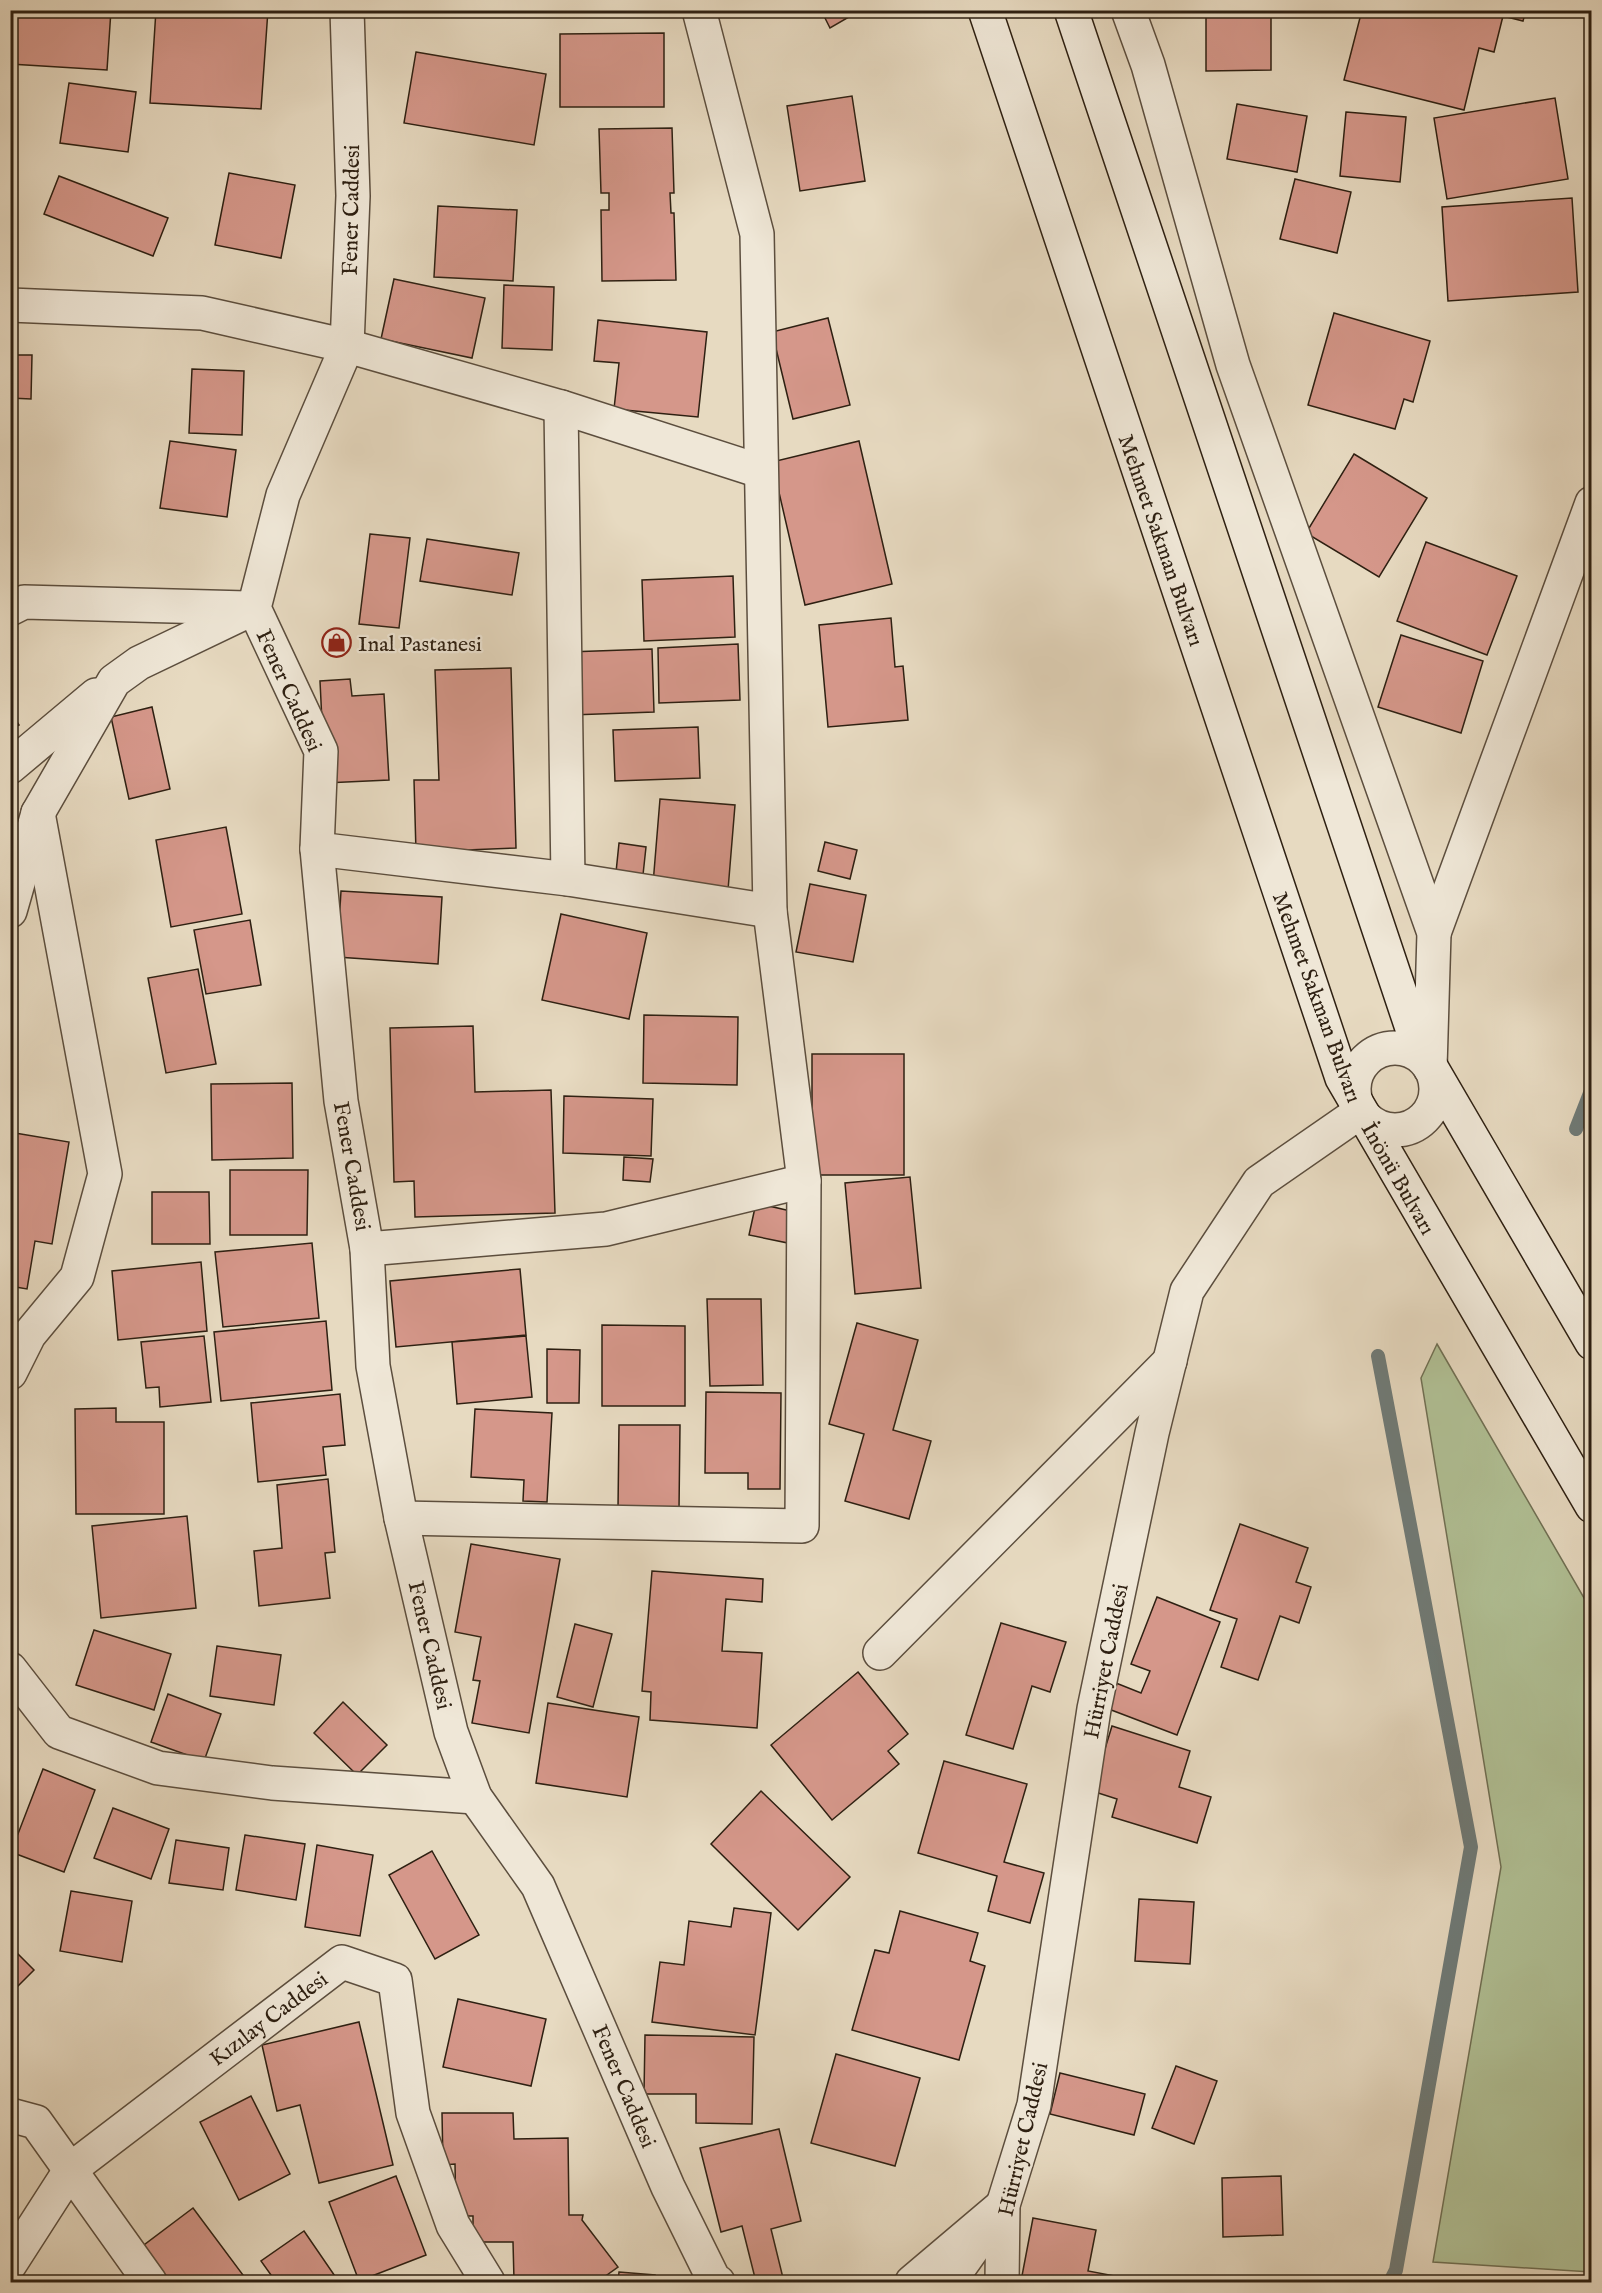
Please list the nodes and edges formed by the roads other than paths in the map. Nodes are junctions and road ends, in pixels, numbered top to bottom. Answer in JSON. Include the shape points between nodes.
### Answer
{"nodes":[{"id":1,"x":348,"y":10,"type":"edge"},
{"id":2,"x":699,"y":10,"type":"edge"},
{"id":3,"x":985,"y":10,"type":"edge"},
{"id":4,"x":1071,"y":10,"type":"edge"},
{"id":5,"x":1128,"y":10,"type":"edge"},
{"id":6,"x":10,"y":305,"type":"edge"},
{"id":7,"x":347,"y":346,"type":"junction"},
{"id":8,"x":561,"y":407,"type":"junction"},
{"id":9,"x":760,"y":471,"type":"junction"},
{"id":10,"x":1592,"y":503,"type":"edge"},
{"id":11,"x":254,"y":608,"type":"junction"},
{"id":12,"x":10,"y":609,"type":"edge"},
{"id":13,"x":114,"y":681,"type":"junction"},
{"id":14,"x":10,"y":767,"type":"edge"},
{"id":15,"x":38,"y":813,"type":"junction"},
{"id":16,"x":317,"y":849,"type":"junction"},
{"id":17,"x":568,"y":879,"type":"junction"},
{"id":18,"x":10,"y":911,"type":"edge"},
{"id":19,"x":770,"y":911,"type":"junction"},
{"id":20,"x":1434,"y":933,"type":"junction"},
{"id":21,"x":1430,"y":1068,"type":"junction"},
{"id":22,"x":1360,"y":1112,"type":"junction"},
{"id":23,"x":804,"y":1181,"type":"junction"},
{"id":24,"x":367,"y":1249,"type":"junction"},
{"id":25,"x":1592,"y":1343,"type":"edge"},
{"id":26,"x":1170,"y":1360,"type":"junction"},
{"id":27,"x":10,"y":1373,"type":"edge"},
{"id":28,"x":1592,"y":1506,"type":"edge"},
{"id":29,"x":401,"y":1518,"type":"junction"},
{"id":30,"x":880,"y":1653,"type":"dead end"},
{"id":31,"x":10,"y":1669,"type":"edge"},
{"id":32,"x":475,"y":1797,"type":"junction"},
{"id":33,"x":10,"y":2115,"type":"edge"},
{"id":34,"x":71,"y":2169,"type":"junction"},
{"id":35,"x":1003,"y":2205,"type":"junction"},
{"id":36,"x":10,"y":2264,"type":"edge"},
{"id":37,"x":150,"y":2283,"type":"edge"},
{"id":38,"x":488,"y":2283,"type":"edge"},
{"id":39,"x":718,"y":2283,"type":"edge"},
{"id":40,"x":912,"y":2283,"type":"edge"},
{"id":41,"x":949,"y":2283,"type":"edge"},
{"id":42,"x":1002,"y":2283,"type":"edge"}],
"edges":[{"from":1,"to":7,"type":"street","name":"Fener Caddesi","via":[[353,196]]},
{"from":2,"to":9,"type":"street","via":[[757,234]]},
{"from":3,"to":22,"type":"street","name":"Mehmet Sakman Bulvarı","via":[[1338,1066]]},
{"from":4,"to":21,"type":"street","via":[[1417,1043]]},
{"from":5,"to":20,"type":"street","via":[[1148,65],[1233,364]]},
{"from":6,"to":7,"type":"street","via":[[202,314]]},
{"from":7,"to":8,"type":"street"},
{"from":7,"to":11,"type":"street","name":"Fener Caddesi","via":[[283,495]]},
{"from":8,"to":9,"type":"street"},
{"from":8,"to":17,"type":"street"},
{"from":9,"to":19,"type":"street"},
{"from":10,"to":20,"type":"street"},
{"from":11,"to":12,"type":"street","via":[[24,602]]},
{"from":11,"to":13,"type":"street","via":[[139,663]]},
{"from":11,"to":16,"type":"street","name":"Fener Caddesi","via":[[321,751]]},
{"from":13,"to":14,"type":"street"},
{"from":13,"to":15,"type":"street"},
{"from":15,"to":18,"type":"street"},
{"from":15,"to":27,"type":"street","via":[[105,1174],[77,1277],[29,1335]]},
{"from":16,"to":17,"type":"street"},
{"from":16,"to":24,"type":"street","name":"Fener Caddesi","via":[[341,1101]]},
{"from":17,"to":19,"type":"street"},
{"from":19,"to":23,"type":"street"},
{"from":20,"to":21,"type":"street"},
{"from":21,"to":22,"type":"street","name":"İnönü Bulvarı","via":[[1436,1081],[1431,1109],[1410,1128],[1382,1129]]},
{"from":21,"to":22,"type":"street","name":"Mehmet Sakman Bulvarı","via":[[1411,1050],[1398,1047],[1373,1053],[1354,1080]]},
{"from":21,"to":25,"type":"street"},
{"from":22,"to":26,"type":"street","name":"Hürriyet Caddesi","via":[[1259,1182],[1186,1291]]},
{"from":22,"to":28,"type":"street","name":"İnönü Bulvarı"},
{"from":23,"to":24,"type":"street","via":[[606,1229]]},
{"from":23,"to":29,"type":"street","via":[[802,1526]]},
{"from":24,"to":29,"type":"street","name":"Fener Caddesi","via":[[373,1366]]},
{"from":26,"to":30,"type":"street"},
{"from":26,"to":35,"type":"street","name":"Hürriyet Caddesi","via":[[1094,1709],[1035,2105]]},
{"from":29,"to":32,"type":"street","name":"Fener Caddesi","via":[[451,1732]]},
{"from":31,"to":32,"type":"street","via":[[59,1732],[158,1768],[272,1783]]},
{"from":32,"to":39,"type":"street","name":"Fener Caddesi","via":[[538,1886],[668,2187]]},
{"from":33,"to":34,"type":"street","via":[[36,2122]]},
{"from":34,"to":36,"type":"street","name":"Kızılay Caddesi"},
{"from":34,"to":37,"type":"street"},
{"from":34,"to":38,"type":"street","name":"Kızılay Caddesi","via":[[342,1962],[395,1980],[413,2113],[453,2225]]},
{"from":35,"to":40,"type":"street"},
{"from":35,"to":41,"type":"street"},
{"from":35,"to":42,"type":"street","name":"Hürriyet Caddesi"}]}
